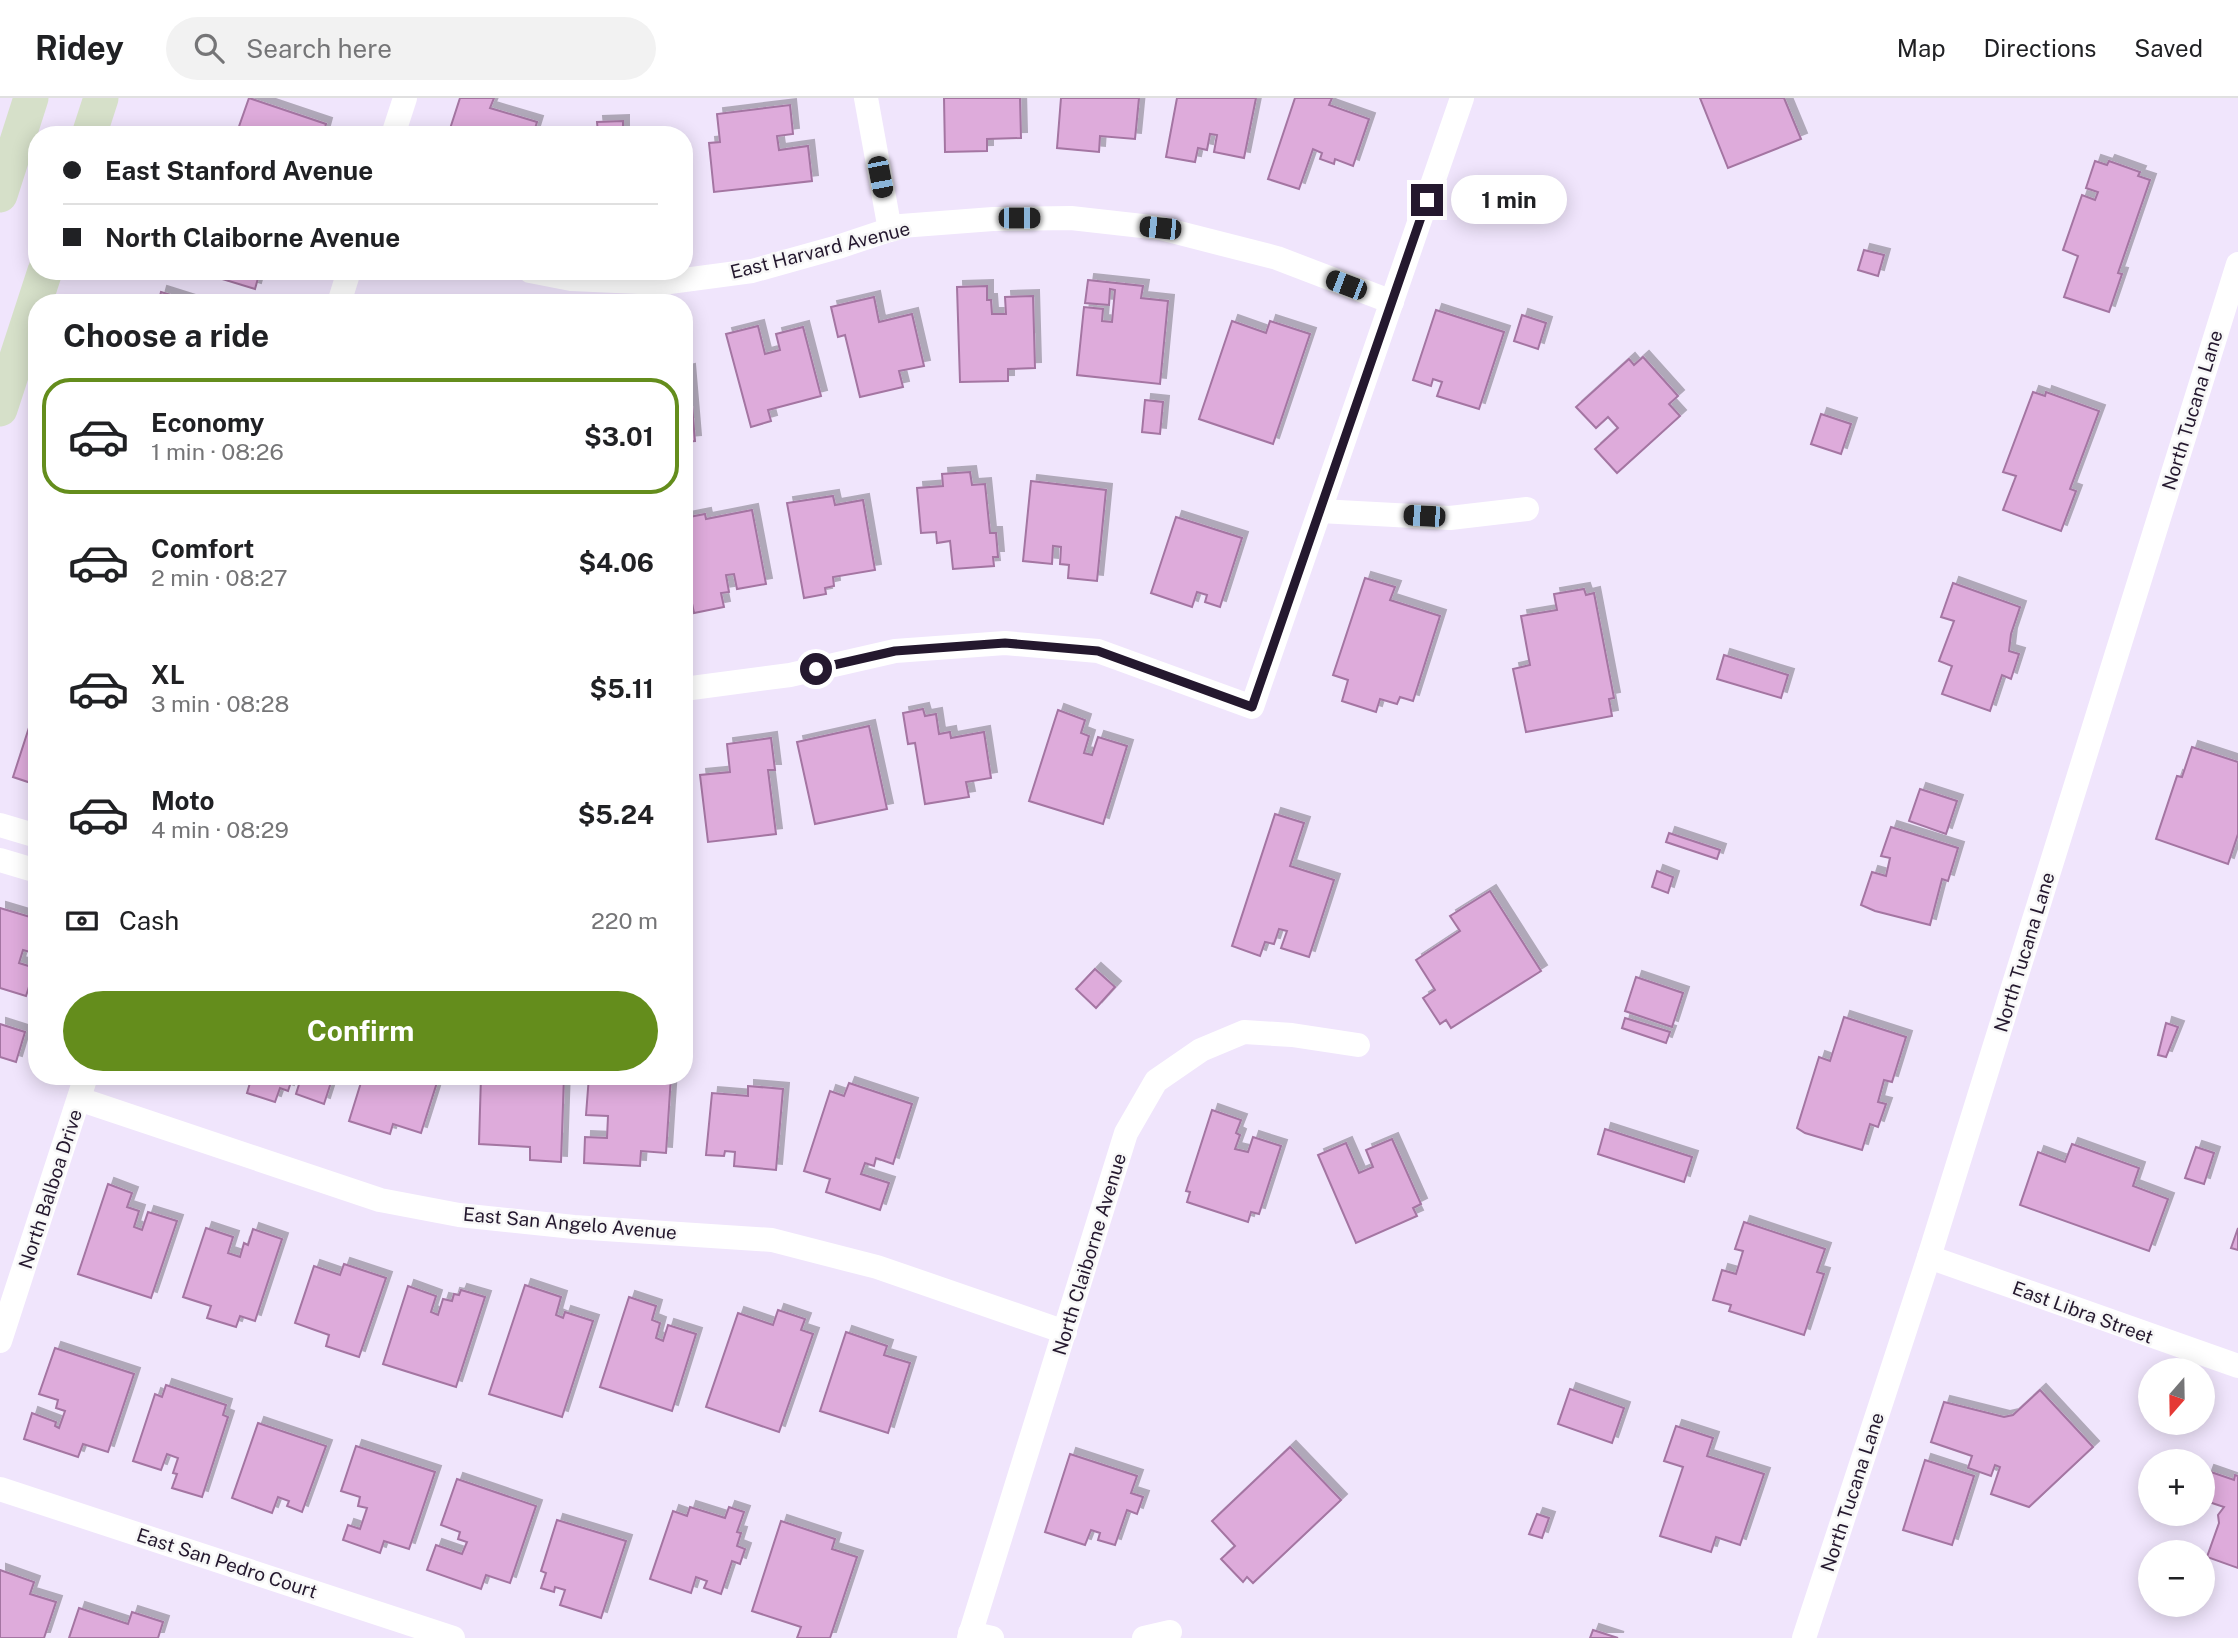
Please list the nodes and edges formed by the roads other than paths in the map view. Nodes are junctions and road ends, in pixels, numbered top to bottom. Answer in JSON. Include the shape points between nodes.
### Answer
{"nodes":[{"id":1,"x":31,"y":98,"type":"edge"},
{"id":2,"x":101,"y":98,"type":"edge"},
{"id":3,"x":405,"y":98,"type":"edge"},
{"id":4,"x":866,"y":98,"type":"edge"},
{"id":5,"x":1462,"y":98,"type":"edge"},
{"id":6,"x":92,"y":126,"type":"edge"},
{"id":7,"x":396,"y":126,"type":"edge"},
{"id":8,"x":0,"y":195,"type":"edge"},
{"id":9,"x":890,"y":230,"type":"junction"},
{"id":10,"x":2238,"y":264,"type":"edge"},
{"id":11,"x":693,"y":279,"type":"edge"},
{"id":12,"x":594,"y":280,"type":"edge"},
{"id":13,"x":684,"y":280,"type":"edge"},
{"id":14,"x":1392,"y":302,"type":"junction"},
{"id":15,"x":28,"y":322,"type":"edge"},
{"id":16,"x":0,"y":410,"type":"edge"},
{"id":17,"x":1527,"y":509,"type":"dead end"},
{"id":18,"x":1320,"y":511,"type":"junction"},
{"id":19,"x":693,"y":688,"type":"edge"},
{"id":20,"x":0,"y":825,"type":"edge"},
{"id":21,"x":28,"y":833,"type":"edge"},
{"id":22,"x":0,"y":860,"type":"edge"},
{"id":23,"x":28,"y":868,"type":"edge"},
{"id":24,"x":1358,"y":1045,"type":"dead end"},
{"id":25,"x":83,"y":1088,"type":"edge"},
{"id":26,"x":1929,"y":1257,"type":"junction"},
{"id":27,"x":1065,"y":1332,"type":"junction"},
{"id":28,"x":0,"y":1341,"type":"edge"},
{"id":29,"x":2238,"y":1366,"type":"edge"},
{"id":30,"x":0,"y":1489,"type":"edge"},
{"id":31,"x":1170,"y":1632,"type":"dead end"},
{"id":32,"x":977,"y":1636,"type":"edge"},
{"id":33,"x":453,"y":1638,"type":"edge"},
{"id":34,"x":1144,"y":1638,"type":"edge"},
{"id":35,"x":1804,"y":1638,"type":"edge"}],
"edges":[{"from":1,"to":8,"type":"main road"},
{"from":2,"to":6,"type":"main road"},
{"from":3,"to":7,"type":"street"},
{"from":4,"to":9,"type":"street"},
{"from":5,"to":14,"type":"street"},
{"from":9,"to":11,"type":"street","name":"East Harvard Avenue","via":[[752,271]]},
{"from":9,"to":14,"type":"street","name":"East Harvard Avenue","via":[[993,219],[1071,218],[1160,228],[1277,258]]},
{"from":10,"to":26,"type":"street","name":"North Tucana Lane"},
{"from":12,"to":13,"type":"street","name":"East Harvard Avenue"},
{"from":14,"to":18,"type":"street"},
{"from":15,"to":16,"type":"main road"},
{"from":17,"to":18,"type":"street","via":[[1450,518]]},
{"from":18,"to":19,"type":"street","via":[[1252,707],[1098,651],[1005,643],[895,651],[790,675]]},
{"from":20,"to":21,"type":"street"},
{"from":22,"to":23,"type":"street"},
{"from":24,"to":27,"type":"street","name":"North Claiborne Avenue","via":[[1244,1032],[1201,1050],[1156,1082],[1126,1133]]},
{"from":25,"to":27,"type":"street","name":"East San Angelo Avenue","via":[[380,1200],[459,1215],[574,1227],[772,1240],[877,1268]]},
{"from":25,"to":28,"type":"street","name":"North Balboa Drive"},
{"from":26,"to":29,"type":"street","name":"East Libra Street"},
{"from":26,"to":35,"type":"street","name":"North Tucana Lane"},
{"from":27,"to":32,"type":"street","name":"North Claiborne Avenue"},
{"from":30,"to":33,"type":"street","name":"East San Pedro Court"},
{"from":31,"to":34,"type":"street"}]}
